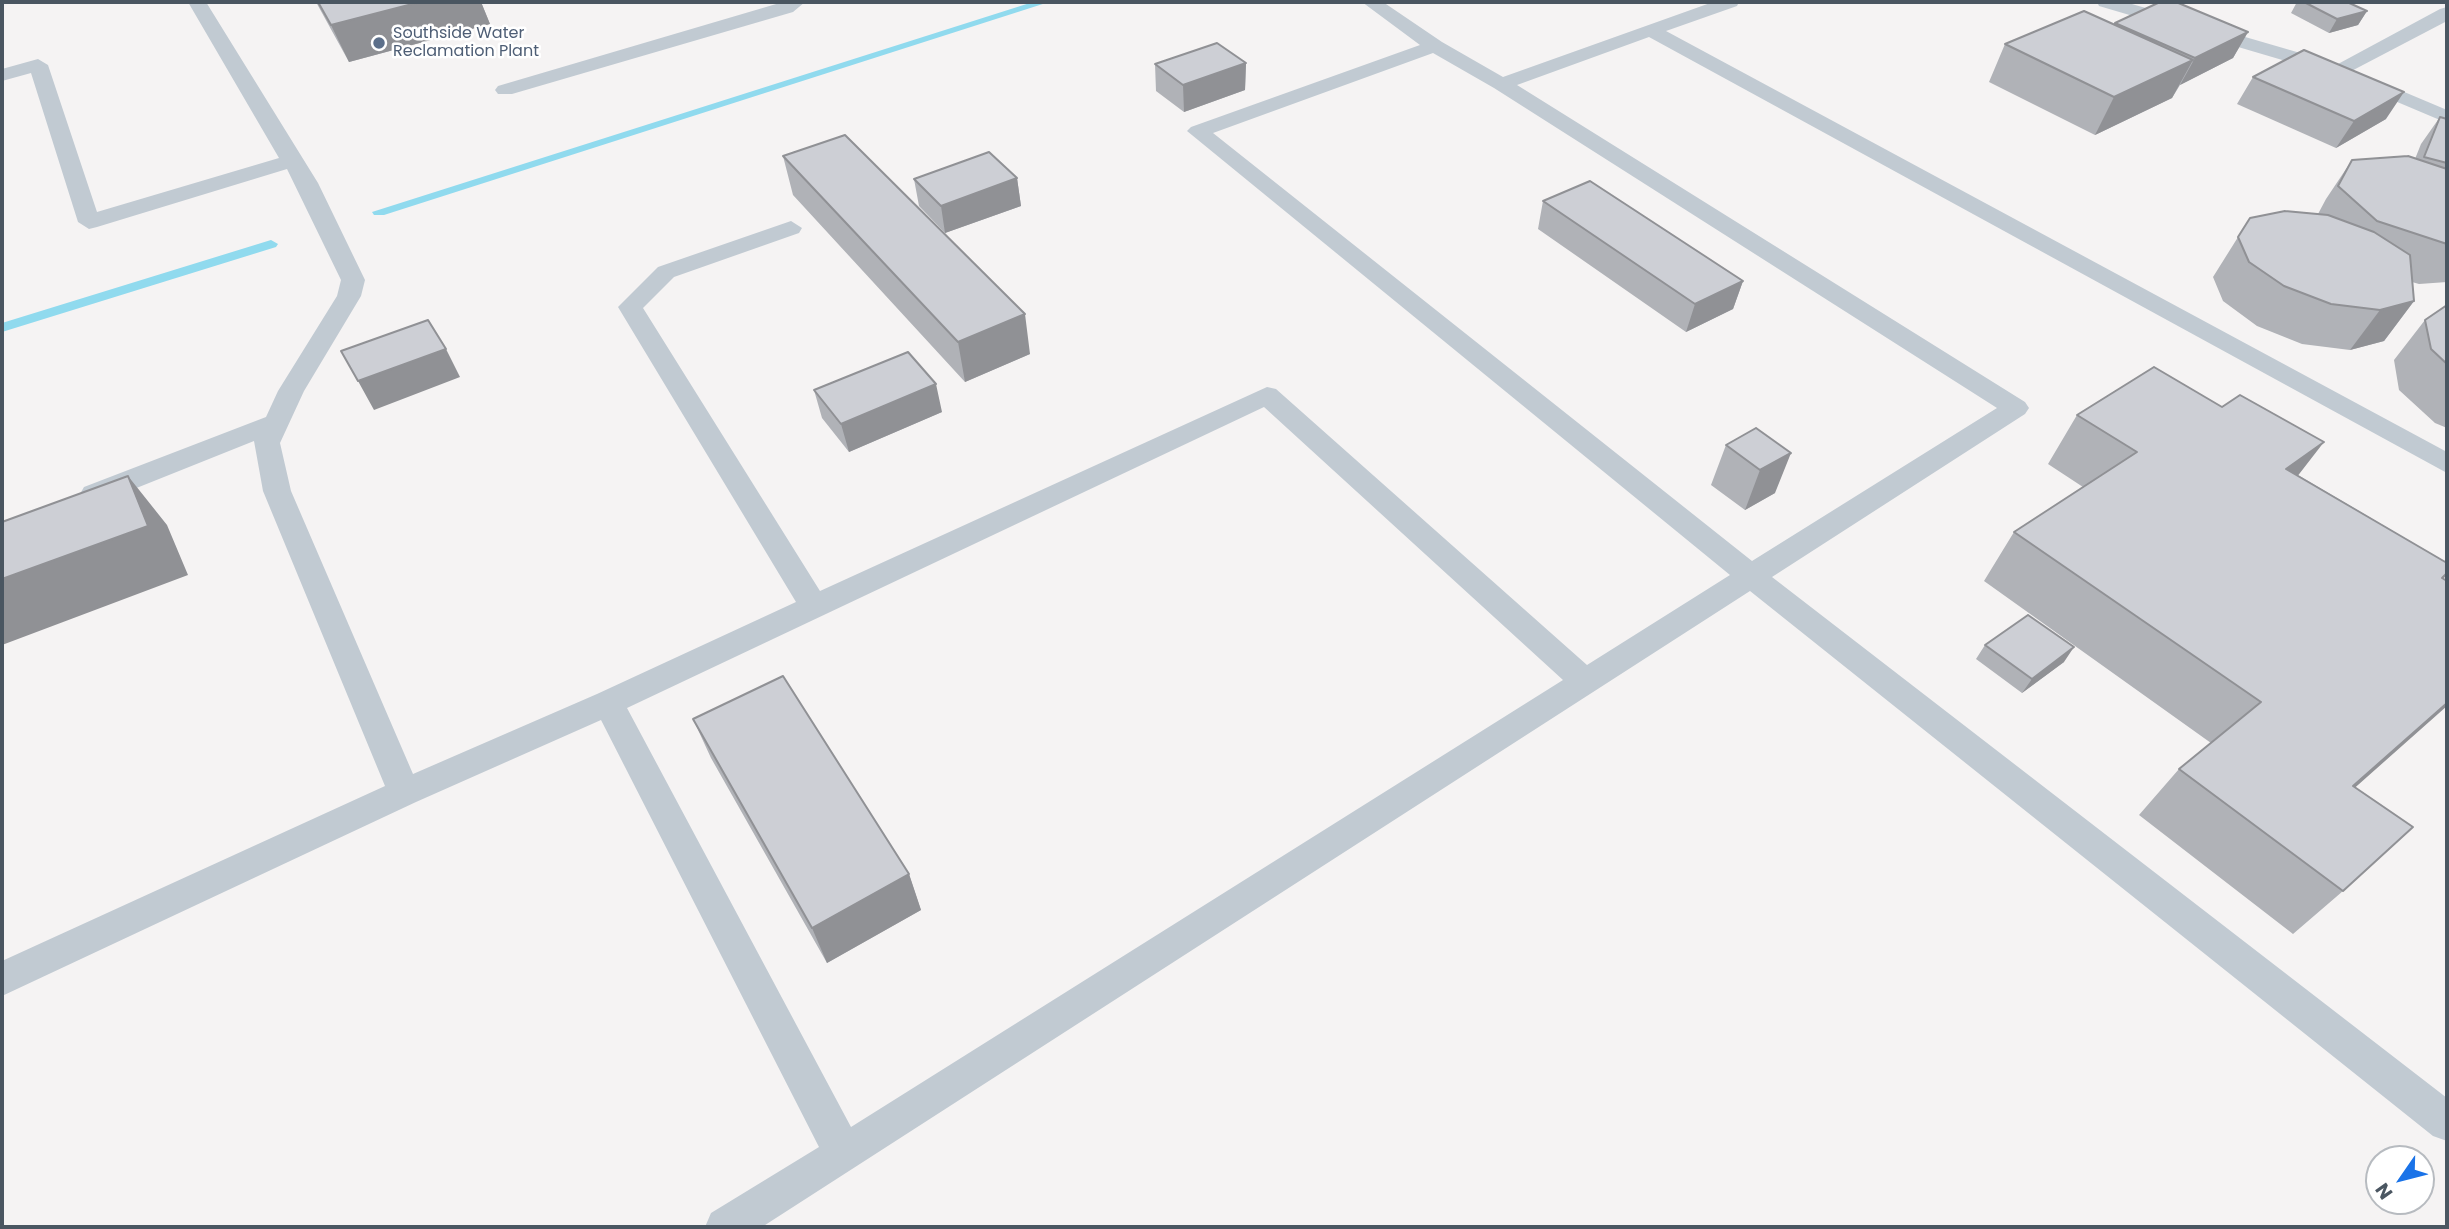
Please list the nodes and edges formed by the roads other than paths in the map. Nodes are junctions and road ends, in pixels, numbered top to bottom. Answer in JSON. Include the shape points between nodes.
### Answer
{"nodes":[{"id":1,"x":197,"y":2,"type":"edge"},
{"id":2,"x":796,"y":2,"type":"edge"},
{"id":3,"x":1371,"y":2,"type":"edge"},
{"id":4,"x":1730,"y":2,"type":"edge"},
{"id":5,"x":2106,"y":2,"type":"edge"},
{"id":6,"x":2447,"y":13,"type":"edge"},
{"id":7,"x":1650,"y":30,"type":"junction"},
{"id":8,"x":1435,"y":46,"type":"junction"},
{"id":9,"x":2340,"y":71,"type":"junction"},
{"id":10,"x":2,"y":75,"type":"edge"},
{"id":11,"x":1501,"y":84,"type":"junction"},
{"id":12,"x":505,"y":90,"type":"dead end"},
{"id":13,"x":2447,"y":117,"type":"edge"},
{"id":14,"x":292,"y":161,"type":"junction"},
{"id":15,"x":791,"y":228,"type":"dead end"},
{"id":16,"x":276,"y":424,"type":"junction"},
{"id":17,"x":2447,"y":464,"type":"edge"},
{"id":18,"x":67,"y":504,"type":"edge"},
{"id":19,"x":1751,"y":576,"type":"junction"},
{"id":20,"x":814,"y":607,"type":"junction"},
{"id":21,"x":1585,"y":682,"type":"junction"},
{"id":22,"x":608,"y":703,"type":"junction"},
{"id":23,"x":404,"y":792,"type":"junction"},
{"id":24,"x":2,"y":979,"type":"edge"},
{"id":25,"x":2447,"y":1122,"type":"edge"},
{"id":26,"x":844,"y":1153,"type":"junction"},
{"id":27,"x":725,"y":1227,"type":"edge"}],
"edges":[{"from":1,"to":14,"type":"lane"},
{"from":2,"to":12,"type":"lane"},
{"from":3,"to":8,"type":"lane"},
{"from":4,"to":7,"type":"lane"},
{"from":5,"to":9,"type":"lane"},
{"from":6,"to":9,"type":"lane"},
{"from":7,"to":11,"type":"lane"},
{"from":7,"to":17,"type":"lane"},
{"from":8,"to":11,"type":"lane"},
{"from":8,"to":19,"type":"lane","via":[[1198,131]]},
{"from":9,"to":13,"type":"lane"},
{"from":10,"to":14,"type":"lane","via":[[38,65],[89,222]]},
{"from":11,"to":19,"type":"lane","via":[[2015,408]]},
{"from":14,"to":16,"type":"lane","via":[[353,280],[349,296]]},
{"from":15,"to":20,"type":"lane","via":[[666,272],[630,307]]},
{"from":16,"to":18,"type":"lane"},
{"from":16,"to":23,"type":"lane","via":[[267,443],[277,491]]},
{"from":19,"to":21,"type":"lane"},
{"from":19,"to":25,"type":"lane"},
{"from":20,"to":21,"type":"lane","via":[[1267,395]]},
{"from":20,"to":22,"type":"lane"},
{"from":21,"to":26,"type":"lane"},
{"from":22,"to":23,"type":"lane"},
{"from":22,"to":26,"type":"lane"},
{"from":23,"to":24,"type":"lane"},
{"from":26,"to":27,"type":"lane"}]}
